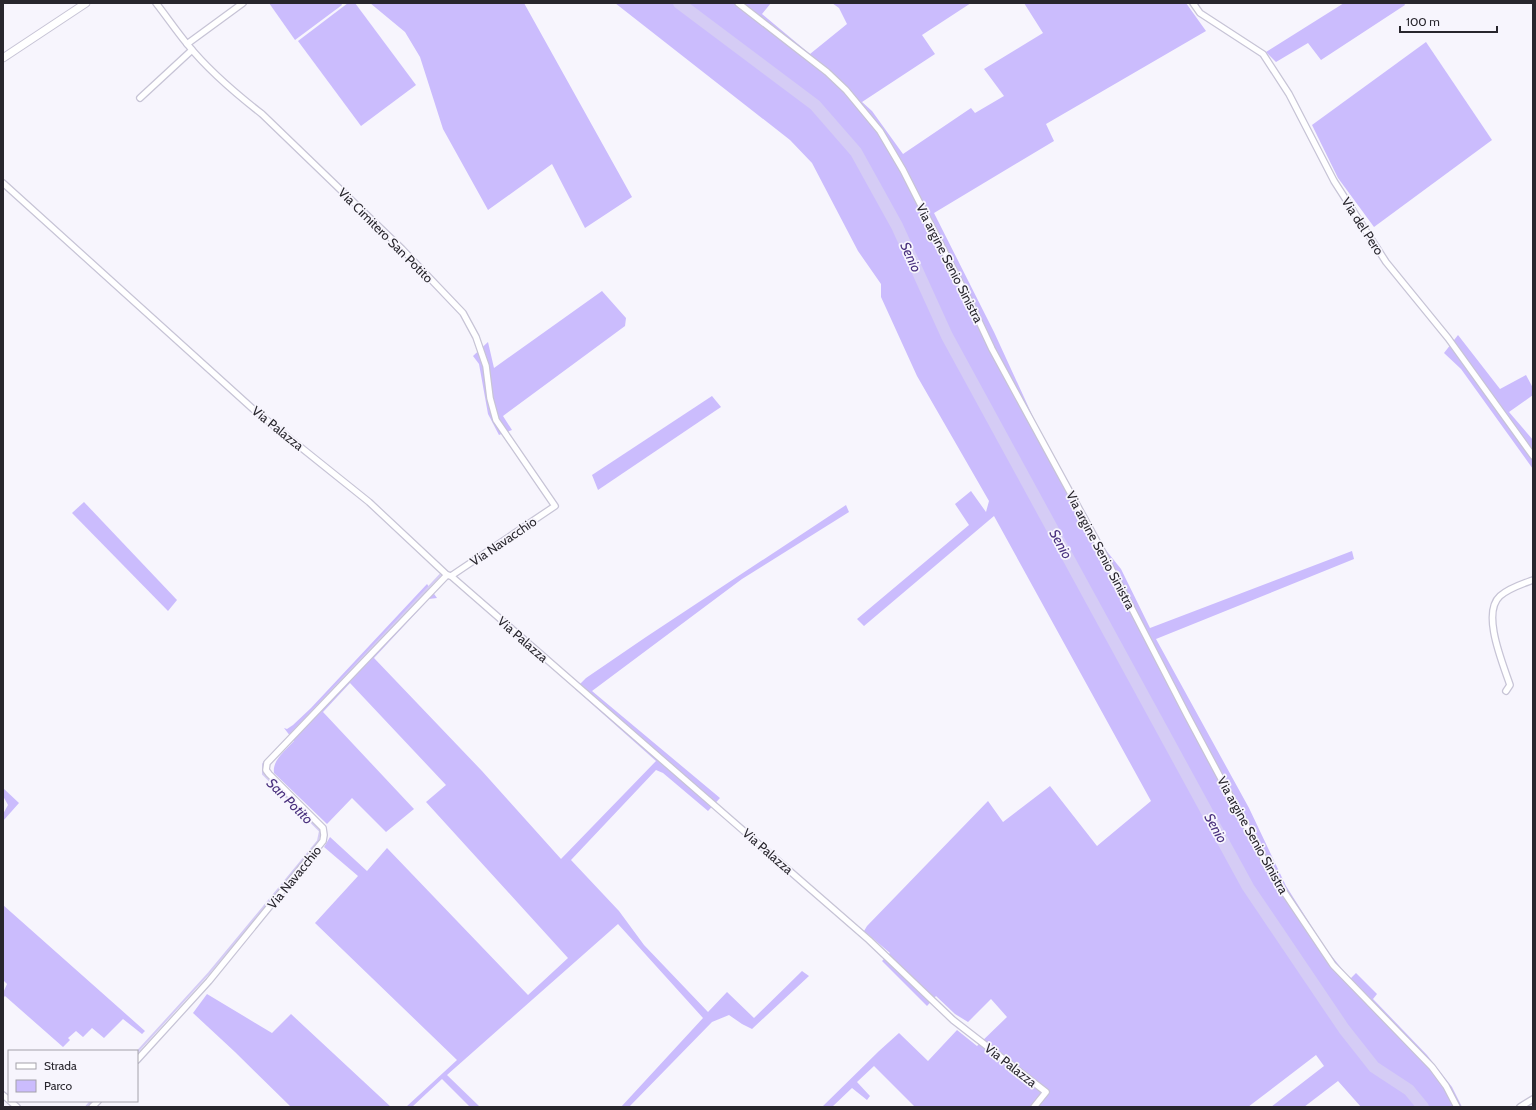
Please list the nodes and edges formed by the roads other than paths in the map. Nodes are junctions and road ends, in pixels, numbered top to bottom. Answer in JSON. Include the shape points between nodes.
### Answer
{"nodes":[{"id":1,"x":86,"y":3,"type":"edge"},
{"id":2,"x":156,"y":3,"type":"edge"},
{"id":3,"x":243,"y":3,"type":"edge"},
{"id":4,"x":738,"y":3,"type":"edge"},
{"id":5,"x":1193,"y":3,"type":"edge"},
{"id":6,"x":187,"y":44,"type":"junction"},
{"id":7,"x":192,"y":50,"type":"junction"},
{"id":8,"x":3,"y":58,"type":"edge"},
{"id":9,"x":140,"y":98,"type":"dead end"},
{"id":10,"x":3,"y":183,"type":"edge"},
{"id":11,"x":1533,"y":456,"type":"edge"},
{"id":12,"x":555,"y":506,"type":"joint"},
{"id":13,"x":449,"y":575,"type":"junction"},
{"id":14,"x":1533,"y":580,"type":"edge"},
{"id":15,"x":1506,"y":691,"type":"dead end"},
{"id":16,"x":138,"y":1059,"type":"edge"},
{"id":17,"x":1533,"y":1099,"type":"edge"},
{"id":18,"x":1034,"y":1107,"type":"edge"},
{"id":19,"x":1457,"y":1107,"type":"edge"},
{"id":20,"x":1520,"y":1107,"type":"edge"}],
"edges":[{"from":1,"to":8,"type":"street"},
{"from":2,"to":6,"type":"street","name":"Via Cimitero San Potito"},
{"from":3,"to":6,"type":"street"},
{"from":4,"to":19,"type":"street","name":"Via argine Senio Sinistra","via":[[827,72],[846,90],[880,131],[906,177],[992,349],[1101,549],[1272,874],[1334,965],[1432,1067]]},
{"from":5,"to":11,"type":"street","name":"Via del Pero","via":[[1200,13],[1263,54],[1289,94],[1334,182],[1386,262],[1448,338]]},
{"from":6,"to":7,"type":"street","name":"Via Cimitero San Potito"},
{"from":7,"to":9,"type":"street"},
{"from":7,"to":12,"type":"street","name":"Via Cimitero San Potito","via":[[390,238],[463,313],[476,337],[486,366],[496,420]]},
{"from":10,"to":13,"type":"street","name":"Via Palazza","via":[[253,409],[369,502]]},
{"from":12,"to":13,"type":"street","name":"Via Navacchio"},
{"from":13,"to":16,"type":"street","name":"Via Navacchio","via":[[267,763],[266,770],[269,774],[323,828],[323,841],[209,981]]},
{"from":13,"to":18,"type":"street","name":"Via Palazza","via":[[869,940],[953,1020],[1046,1092]]},
{"from":14,"to":15,"type":"street","via":[[1505,592],[1498,597],[1494,605],[1494,633],[1510,685]]},
{"from":17,"to":20,"type":"street"}]}
